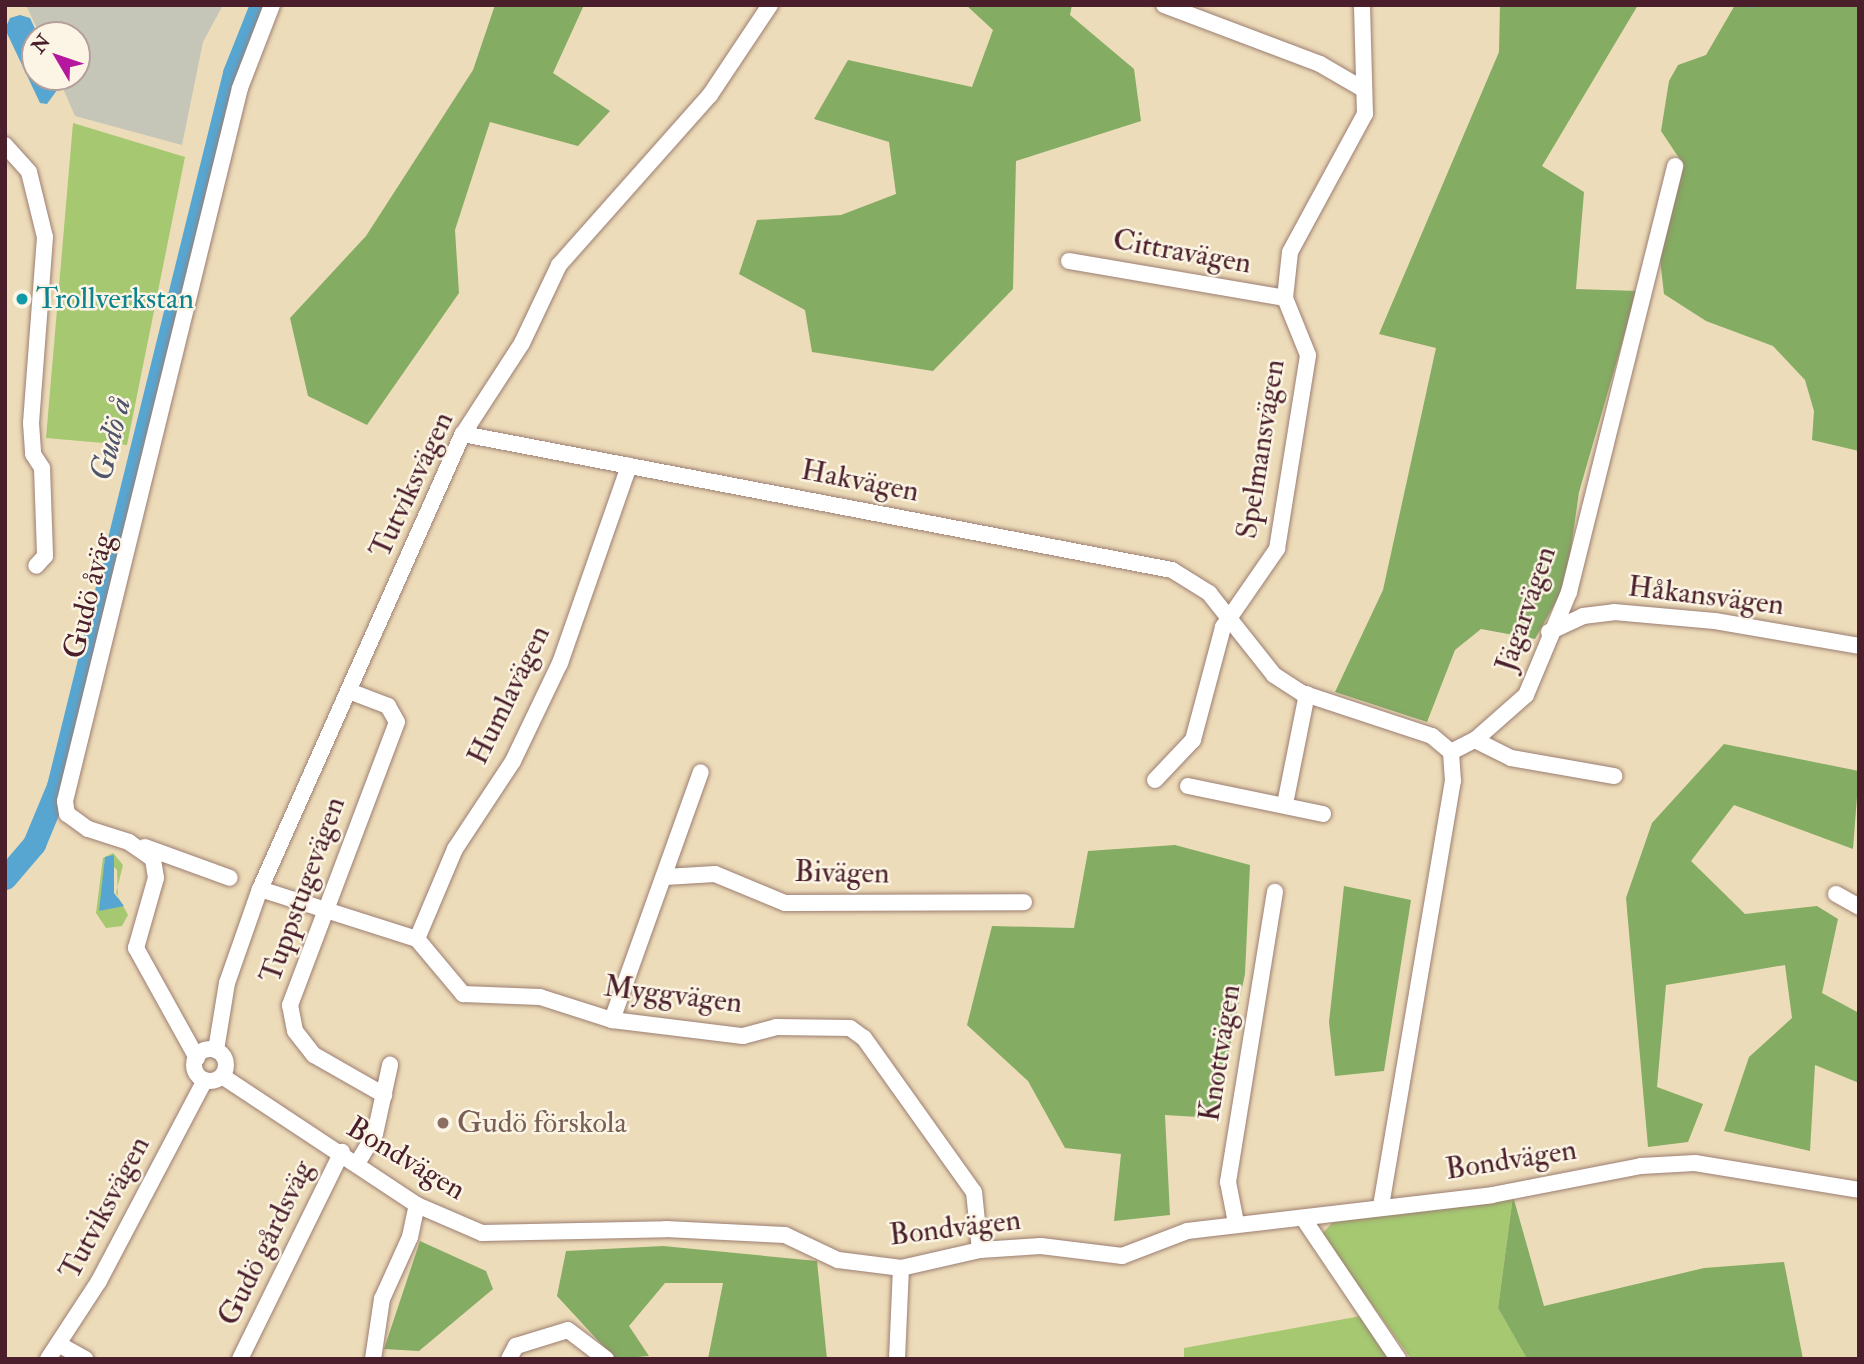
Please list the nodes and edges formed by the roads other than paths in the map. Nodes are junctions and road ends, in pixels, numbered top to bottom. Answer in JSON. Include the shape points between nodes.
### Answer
{"nodes":[{"id":1,"x":272,"y":5,"type":"edge"},
{"id":2,"x":1164,"y":5,"type":"edge"},
{"id":3,"x":1362,"y":5,"type":"edge"},
{"id":4,"x":766,"y":7,"type":"edge"},
{"id":5,"x":1363,"y":89,"type":"junction"},
{"id":6,"x":5,"y":145,"type":"edge"},
{"id":7,"x":1675,"y":166,"type":"dead end"},
{"id":8,"x":1069,"y":261,"type":"dead end"},
{"id":9,"x":1285,"y":298,"type":"junction"},
{"id":10,"x":463,"y":434,"type":"junction"},
{"id":11,"x":629,"y":466,"type":"junction"},
{"id":12,"x":36,"y":566,"type":"dead end"},
{"id":13,"x":1229,"y":617,"type":"junction"},
{"id":14,"x":1549,"y":632,"type":"junction"},
{"id":15,"x":1859,"y":646,"type":"edge"},
{"id":16,"x":349,"y":691,"type":"junction"},
{"id":17,"x":1307,"y":694,"type":"junction"},
{"id":18,"x":1475,"y":740,"type":"junction"},
{"id":19,"x":1451,"y":752,"type":"junction"},
{"id":20,"x":701,"y":772,"type":"dead end"},
{"id":21,"x":1614,"y":776,"type":"dead end"},
{"id":22,"x":1155,"y":780,"type":"dead end"},
{"id":23,"x":1188,"y":786,"type":"dead end"},
{"id":24,"x":1285,"y":804,"type":"junction"},
{"id":25,"x":1324,"y":814,"type":"dead end"},
{"id":26,"x":130,"y":842,"type":"junction"},
{"id":27,"x":664,"y":877,"type":"junction"},
{"id":28,"x":230,"y":878,"type":"dead end"},
{"id":29,"x":260,"y":889,"type":"junction"},
{"id":30,"x":1275,"y":892,"type":"dead end"},
{"id":31,"x":1836,"y":894,"type":"dead end"},
{"id":32,"x":1024,"y":902,"type":"dead end"},
{"id":33,"x":1859,"y":907,"type":"edge"},
{"id":34,"x":324,"y":909,"type":"junction"},
{"id":35,"x":417,"y":939,"type":"junction"},
{"id":36,"x":612,"y":1020,"type":"junction"},
{"id":37,"x":216,"y":1050,"type":"junction"},
{"id":38,"x":197,"y":1058,"type":"junction"},
{"id":39,"x":390,"y":1065,"type":"dead end"},
{"id":40,"x":222,"y":1076,"type":"junction"},
{"id":41,"x":205,"y":1080,"type":"junction"},
{"id":42,"x":384,"y":1095,"type":"junction"},
{"id":43,"x":342,"y":1152,"type":"junction"},
{"id":44,"x":358,"y":1162,"type":"junction"},
{"id":45,"x":1859,"y":1190,"type":"edge"},
{"id":46,"x":416,"y":1205,"type":"junction"},
{"id":47,"x":1381,"y":1206,"type":"junction"},
{"id":48,"x":1303,"y":1218,"type":"junction"},
{"id":49,"x":1236,"y":1223,"type":"junction"},
{"id":50,"x":979,"y":1250,"type":"junction"},
{"id":51,"x":901,"y":1268,"type":"junction"},
{"id":52,"x":60,"y":1345,"type":"junction"},
{"id":53,"x":48,"y":1359,"type":"edge"},
{"id":54,"x":85,"y":1359,"type":"edge"},
{"id":55,"x":240,"y":1359,"type":"edge"},
{"id":56,"x":373,"y":1359,"type":"edge"},
{"id":57,"x":509,"y":1359,"type":"edge"},
{"id":58,"x":606,"y":1359,"type":"edge"},
{"id":59,"x":897,"y":1359,"type":"edge"},
{"id":60,"x":1398,"y":1359,"type":"edge"}],
"edges":[{"from":1,"to":26,"type":"street","name":"Gudö åväg","via":[[240,88],[65,801],[67,814],[88,829]]},
{"from":2,"to":5,"type":"street","via":[[1320,64]]},
{"from":3,"to":5,"type":"street","name":"Spelmansvägen"},
{"from":4,"to":10,"type":"street","name":"Tutviksvägen","via":[[710,94],[559,265],[522,343]]},
{"from":5,"to":9,"type":"street","name":"Spelmansvägen","via":[[1365,114],[1290,252]]},
{"from":6,"to":12,"type":"street","via":[[29,172],[45,237],[31,423],[33,454],[43,468],[45,556]]},
{"from":7,"to":14,"type":"street","name":"Jägarvägen","via":[[1569,592]]},
{"from":8,"to":9,"type":"street","name":"Cittravägen"},
{"from":9,"to":13,"type":"street","name":"Spelmansvägen","via":[[1308,355],[1286,505],[1277,549]]},
{"from":10,"to":11,"type":"street","name":"Hakvägen"},
{"from":10,"to":16,"type":"street","name":"Tutviksvägen"},
{"from":11,"to":13,"type":"street","name":"Hakvägen","via":[[1118,556],[1192,579]]},
{"from":11,"to":35,"type":"street","name":"Humlavägen","via":[[560,663],[513,761],[455,849]]},
{"from":13,"to":17,"type":"street","name":"Hakvägen","via":[[1274,675]]},
{"from":13,"to":22,"type":"street","via":[[1193,740]]},
{"from":14,"to":15,"type":"street","name":"Håkansvägen","via":[[1583,616],[1614,612],[1715,621]]},
{"from":14,"to":18,"type":"street","name":"Jägarvägen","via":[[1526,695]]},
{"from":16,"to":29,"type":"street","name":"Tutviksvägen"},
{"from":16,"to":34,"type":"street","name":"Tuppstugevägen","via":[[388,706],[397,722]]},
{"from":17,"to":19,"type":"street","name":"Hakvägen","via":[[1432,736]]},
{"from":17,"to":24,"type":"street"},
{"from":18,"to":19,"type":"street","name":"Jägarvägen"},
{"from":18,"to":21,"type":"street","via":[[1511,758]]},
{"from":19,"to":47,"type":"street","via":[[1453,781]]},
{"from":20,"to":27,"type":"street"},
{"from":23,"to":24,"type":"street"},
{"from":24,"to":25,"type":"street"},
{"from":26,"to":28,"type":"street"},
{"from":26,"to":38,"type":"street","name":"Gudö åväg","via":[[153,859],[156,878],[136,948]]},
{"from":27,"to":32,"type":"street","name":"Bivägen","via":[[715,874],[785,903]]},
{"from":27,"to":36,"type":"street"},
{"from":29,"to":34,"type":"street"},
{"from":29,"to":37,"type":"street","name":"Tutviksvägen","via":[[227,983]]},
{"from":30,"to":49,"type":"street","name":"Knottvägen","via":[[1228,1182]]},
{"from":31,"to":33,"type":"street"},
{"from":34,"to":35,"type":"street"},
{"from":34,"to":42,"type":"street","name":"Tuppstugevägen","via":[[290,1005],[295,1031],[314,1055]]},
{"from":35,"to":36,"type":"street","name":"Myggvägen","via":[[463,994],[540,997]]},
{"from":36,"to":50,"type":"street","name":"Myggvägen","via":[[743,1036],[776,1027],[850,1028],[864,1038],[974,1192]]},
{"from":37,"to":38,"type":"street"},
{"from":37,"to":40,"type":"street","via":[[226,1065]]},
{"from":38,"to":41,"type":"street","via":[[196,1072]]},
{"from":39,"to":42,"type":"street"},
{"from":40,"to":41,"type":"street"},
{"from":40,"to":43,"type":"street","name":"Bondvägen"},
{"from":41,"to":52,"type":"street","name":"Tutviksvägen"},
{"from":42,"to":44,"type":"street","via":[[375,1134]]},
{"from":43,"to":44,"type":"street","name":"Bondvägen"},
{"from":43,"to":55,"type":"street","name":"Gudö gårdsväg"},
{"from":44,"to":46,"type":"street","name":"Bondvägen"},
{"from":45,"to":47,"type":"street","name":"Bondvägen","via":[[1695,1163]]},
{"from":46,"to":51,"type":"street","name":"Bondvägen","via":[[482,1233],[666,1229],[785,1235],[838,1260]]},
{"from":46,"to":56,"type":"street","via":[[410,1237],[382,1298]]},
{"from":47,"to":48,"type":"street","name":"Bondvägen"},
{"from":48,"to":49,"type":"street","name":"Bondvägen"},
{"from":48,"to":60,"type":"street"},
{"from":49,"to":50,"type":"street","name":"Bondvägen","via":[[1187,1231],[1122,1256],[1041,1246]]},
{"from":50,"to":51,"type":"street","name":"Bondvägen"},
{"from":51,"to":59,"type":"street"},
{"from":52,"to":53,"type":"street","name":"Tutviksvägen"},
{"from":52,"to":54,"type":"street"},
{"from":57,"to":58,"type":"street","via":[[516,1346],[568,1331]]}]}
